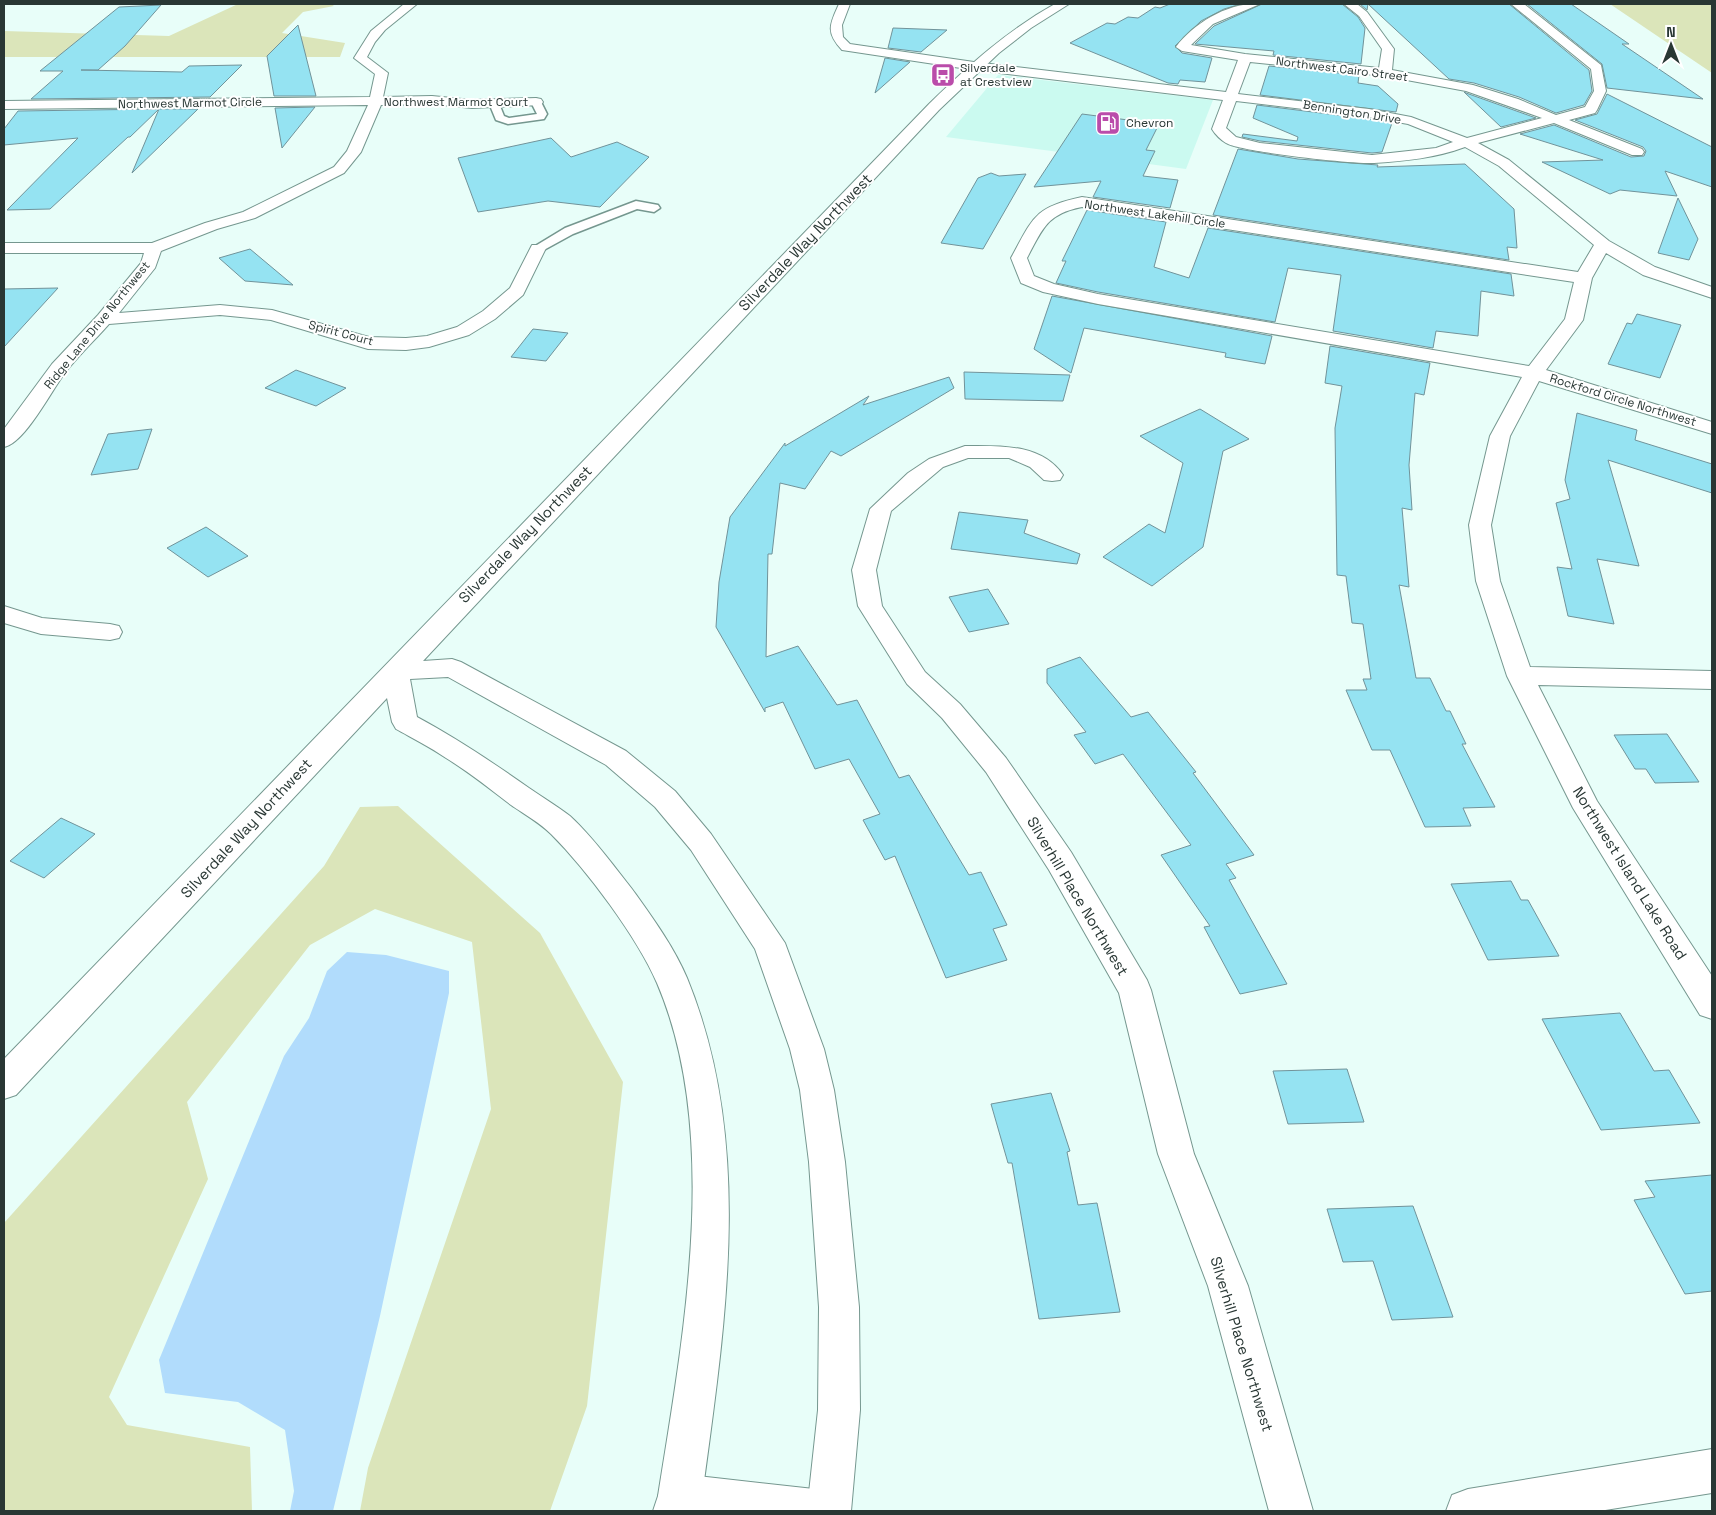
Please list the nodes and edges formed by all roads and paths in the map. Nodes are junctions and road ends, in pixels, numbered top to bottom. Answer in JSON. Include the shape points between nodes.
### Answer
{"nodes":[{"id":1,"x":410,"y":4,"type":"edge"},
{"id":2,"x":844,"y":4,"type":"edge"},
{"id":3,"x":1063,"y":4,"type":"edge"},
{"id":4,"x":1254,"y":4,"type":"edge"},
{"id":5,"x":1350,"y":4,"type":"edge"},
{"id":6,"x":1518,"y":4,"type":"edge"},
{"id":7,"x":1245,"y":58,"type":"junction"},
{"id":8,"x":974,"y":66,"type":"junction"},
{"id":9,"x":1385,"y":72,"type":"junction"},
{"id":10,"x":1231,"y":95,"type":"junction"},
{"id":11,"x":376,"y":102,"type":"junction"},
{"id":12,"x":536,"y":102,"type":"joint"},
{"id":13,"x":494,"y":103,"type":"junction"},
{"id":14,"x":4,"y":105,"type":"edge"},
{"id":15,"x":1558,"y":120,"type":"junction"},
{"id":16,"x":1466,"y":142,"type":"junction"},
{"id":17,"x":1637,"y":152,"type":"dead end"},
{"id":18,"x":654,"y":208,"type":"dead end"},
{"id":19,"x":1604,"y":244,"type":"junction"},
{"id":20,"x":4,"y":248,"type":"edge"},
{"id":21,"x":154,"y":248,"type":"junction"},
{"id":22,"x":538,"y":248,"type":"joint"},
{"id":23,"x":1583,"y":278,"type":"junction"},
{"id":24,"x":1712,"y":293,"type":"edge"},
{"id":25,"x":104,"y":319,"type":"junction"},
{"id":26,"x":1534,"y":373,"type":"junction"},
{"id":27,"x":13,"y":420,"type":"edge"},
{"id":28,"x":1712,"y":428,"type":"edge"},
{"id":29,"x":4,"y":441,"type":"edge"},
{"id":30,"x":1052,"y":475,"type":"dead end"},
{"id":31,"x":4,"y":614,"type":"edge"},
{"id":32,"x":110,"y":632,"type":"dead end"},
{"id":33,"x":395,"y":671,"type":"junction"},
{"id":34,"x":1520,"y":676,"type":"junction"},
{"id":35,"x":1712,"y":680,"type":"edge"},
{"id":36,"x":1712,"y":1004,"type":"edge"},
{"id":37,"x":4,"y":1084,"type":"edge"},
{"id":38,"x":1712,"y":1471,"type":"edge"},
{"id":39,"x":678,"y":1504,"type":"edge"},
{"id":40,"x":814,"y":1511,"type":"edge"},
{"id":41,"x":829,"y":1511,"type":"edge"},
{"id":42,"x":1292,"y":1511,"type":"edge"},
{"id":43,"x":1468,"y":1511,"type":"edge"}],
"edges":[{"from":1,"to":11,"type":"street","name":"Ridge Lane Drive Northwest","via":[[366,41],[360,58],[382,73]]},
{"from":2,"to":8,"type":"street","name":"Bennington Drive","via":[[836,25],[837,38],[846,47]]},
{"from":3,"to":8,"type":"street","name":"Silverdale Way Northwest","via":[[1023,27]]},
{"from":4,"to":7,"type":"street","name":"Northwest Cairo Street","via":[[1209,22],[1182,47]]},
{"from":5,"to":9,"type":"street","via":[[1363,14],[1388,50]]},
{"from":6,"to":15,"type":"street","via":[[1597,68],[1600,91],[1590,110]]},
{"from":7,"to":9,"type":"street","name":"Northwest Cairo Street"},
{"from":7,"to":10,"type":"street"},
{"from":8,"to":10,"type":"street","name":"Bennington Drive"},
{"from":8,"to":33,"type":"street","name":"Silverdale Way Northwest"},
{"from":9,"to":15,"type":"street","name":"Northwest Cairo Street","via":[[1468,88]]},
{"from":10,"to":16,"type":"street","name":"Bennington Drive","via":[[1369,113],[1411,122]]},
{"from":10,"to":16,"type":"street","via":[[1219,129],[1231,140],[1260,147],[1372,159],[1438,152]]},
{"from":11,"to":13,"type":"street","name":"Northwest Marmot Court"},
{"from":11,"to":14,"type":"street","name":"Northwest Marmot Circle"},
{"from":11,"to":21,"type":"street","name":"Ridge Lane Drive Northwest","via":[[354,152],[339,170],[249,216],[211,226]]},
{"from":12,"to":13,"type":"street","name":"Northwest Marmot Court"},
{"from":12,"to":13,"type":"lane","via":[[542,114],[540,117],[515,121],[500,118]]},
{"from":15,"to":16,"type":"street"},
{"from":15,"to":17,"type":"street","name":"Northwest Cairo Street"},
{"from":16,"to":19,"type":"street","name":"Bennington Drive","via":[[1504,163]]},
{"from":18,"to":22,"type":"lane","via":[[636,205],[569,231]]},
{"from":19,"to":23,"type":"street","name":"Northwest Island Lake Road"},
{"from":19,"to":24,"type":"street","name":"Bennington Drive","via":[[1649,271]]},
{"from":20,"to":21,"type":"street"},
{"from":21,"to":25,"type":"street","name":"Ridge Lane Drive Northwest","via":[[149,264]]},
{"from":22,"to":25,"type":"street","name":"Spirit Court","via":[[517,291],[489,315],[464,331],[429,341],[368,343],[272,315],[220,310]]},
{"from":23,"to":26,"type":"street","name":"Northwest Island Lake Road","via":[[1574,320]]},
{"from":23,"to":26,"type":"street","name":"Northwest Lakehill Circle","via":[[1082,202],[1056,206],[1039,220],[1019,258],[1027,279],[1048,288]]},
{"from":25,"to":27,"type":"street","name":"Ridge Lane Drive Northwest"},
{"from":26,"to":28,"type":"street","name":"Rockford Circle Northwest"},
{"from":26,"to":34,"type":"street","name":"Northwest Island Lake Road","via":[[1500,436],[1480,525],[1488,582]]},
{"from":27,"to":29,"type":"street","name":"Ridge Lane Drive Northwest"},
{"from":30,"to":42,"type":"street","name":"Silverhill Place Northwest","via":[[1012,452],[965,452],[936,463],[881,509],[864,570],[870,606],[916,678],[951,712],[996,765],[1060,861],[1135,990],[1176,1154],[1228,1286]]},
{"from":31,"to":32,"type":"street","via":[[41,626]]},
{"from":33,"to":37,"type":"street","name":"Silverdale Way Northwest"},
{"from":33,"to":39,"type":"street","via":[[405,722],[457,751],[560,825],[600,870],[638,922],[674,987],[693,1041],[705,1100],[710,1264]]},
{"from":33,"to":41,"type":"street","via":[[452,668],[616,758],[665,799],[701,842],[769,944],[808,1049],[827,1162],[839,1307],[839,1410]]},
{"from":34,"to":35,"type":"street"},
{"from":34,"to":36,"type":"street","name":"Northwest Island Lake Road","via":[[1586,808]]},
{"from":38,"to":43,"type":"street"},
{"from":39,"to":40,"type":"street"}]}
